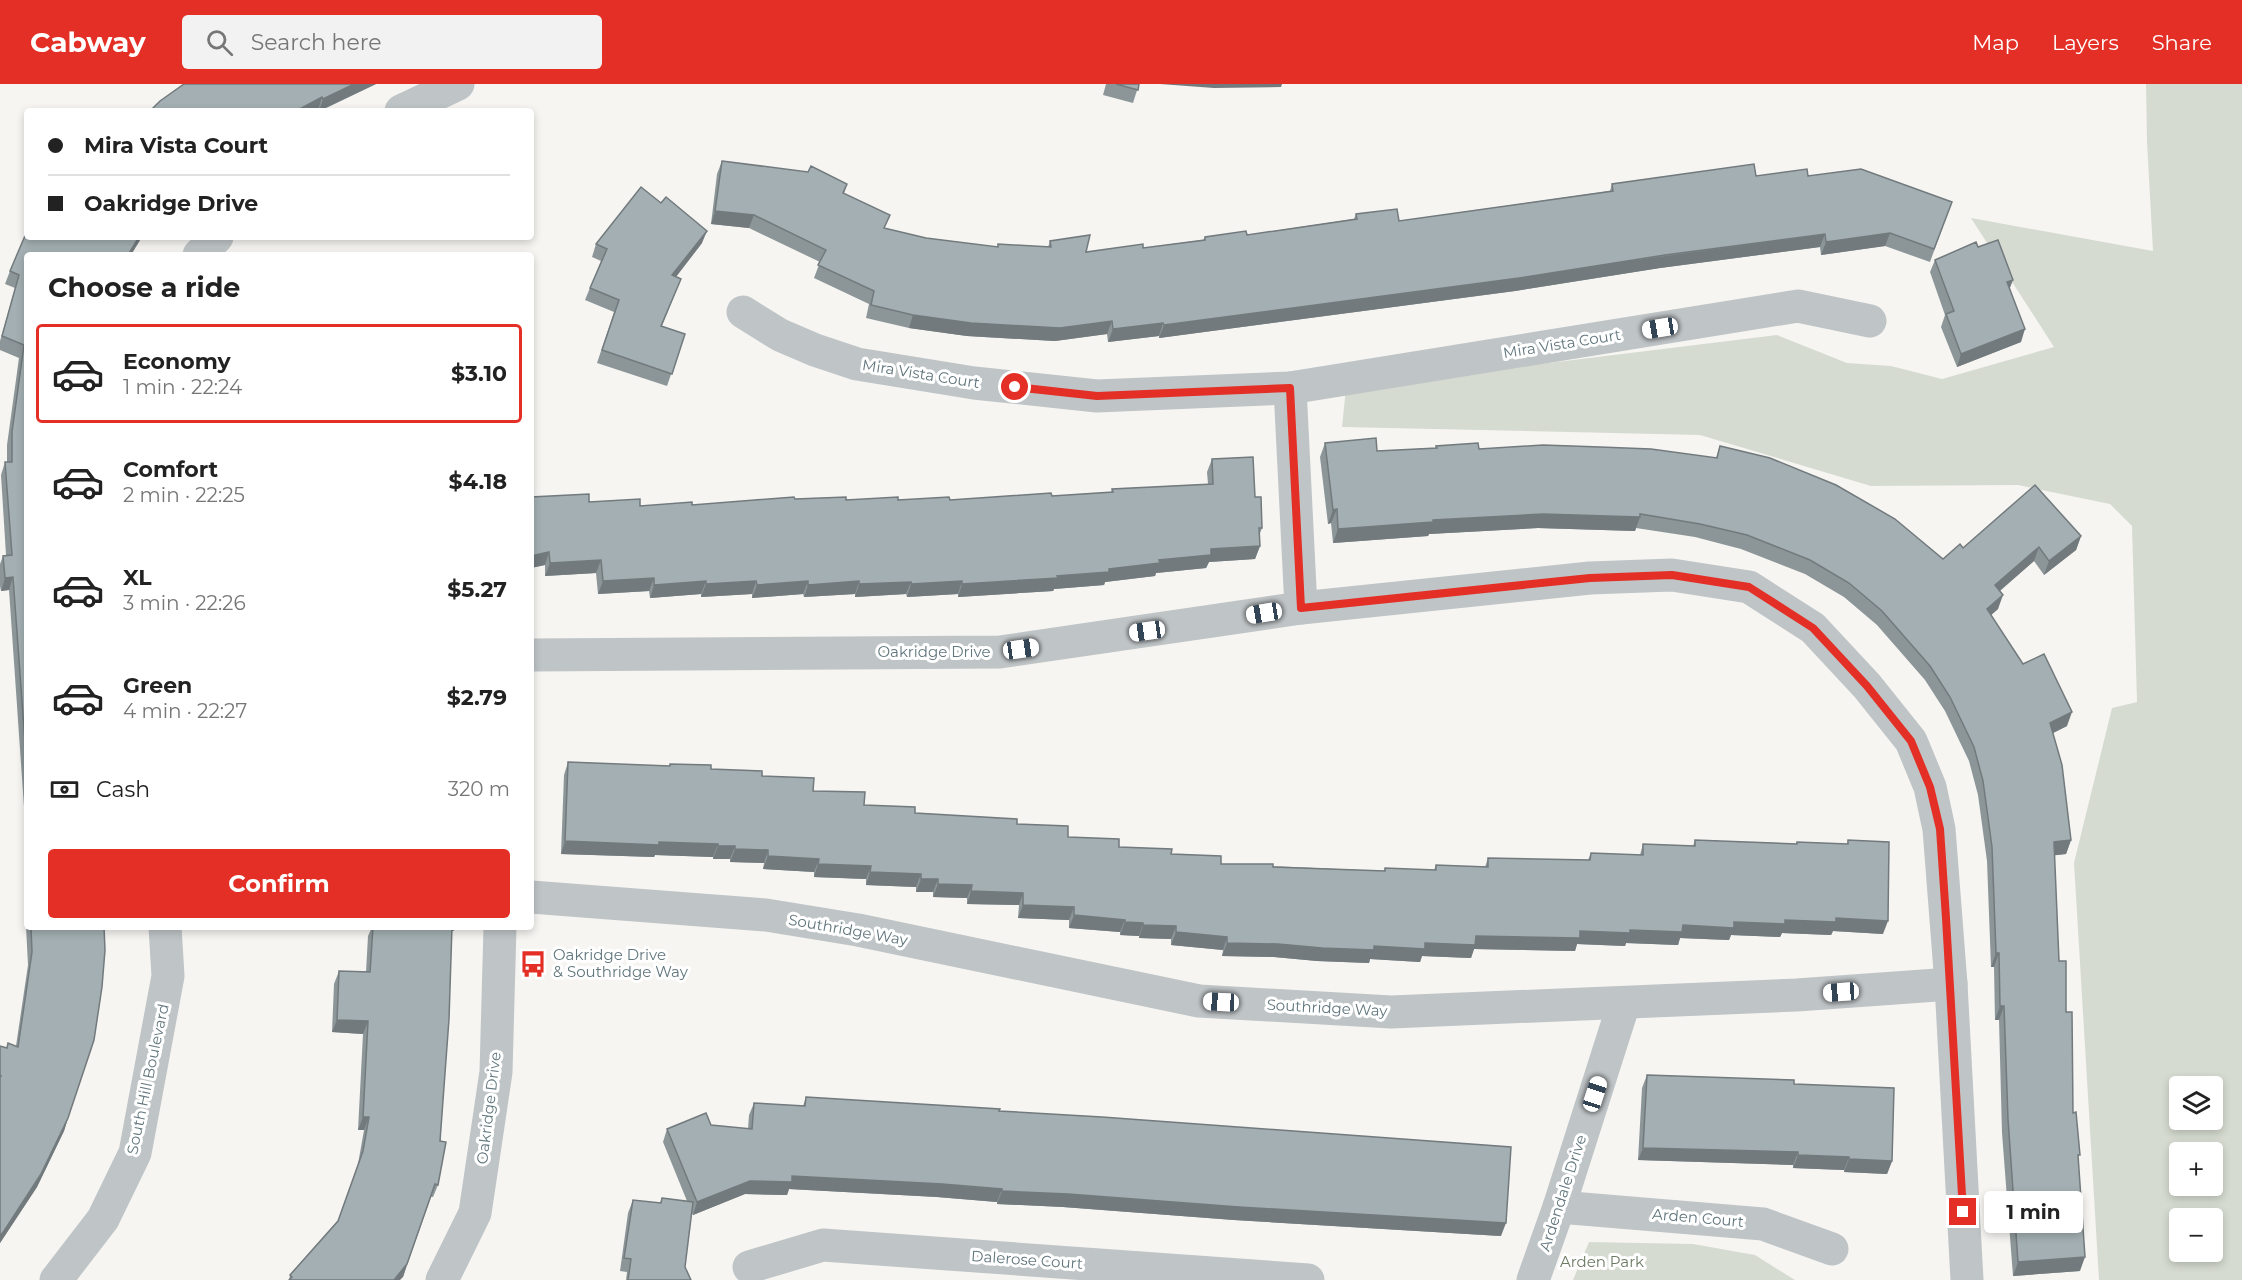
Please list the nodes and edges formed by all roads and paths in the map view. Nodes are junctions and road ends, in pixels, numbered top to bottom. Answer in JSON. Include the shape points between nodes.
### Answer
{"nodes":[{"id":1,"x":458,"y":84,"type":"edge"},
{"id":2,"x":407,"y":108,"type":"edge"},
{"id":3,"x":214,"y":240,"type":"edge"},
{"id":4,"x":202,"y":252,"type":"edge"},
{"id":5,"x":743,"y":312,"type":"dead end"},
{"id":6,"x":1870,"y":321,"type":"dead end"},
{"id":7,"x":1290,"y":388,"type":"junction"},
{"id":8,"x":1301,"y":608,"type":"junction"},
{"id":9,"x":534,"y":655,"type":"edge"},
{"id":10,"x":534,"y":897,"type":"edge"},
{"id":11,"x":165,"y":930,"type":"edge"},
{"id":12,"x":500,"y":930,"type":"edge"},
{"id":13,"x":1952,"y":984,"type":"junction"},
{"id":14,"x":1624,"y":1003,"type":"junction"},
{"id":15,"x":1559,"y":1207,"type":"junction"},
{"id":16,"x":1832,"y":1249,"type":"dead end"},
{"id":17,"x":749,"y":1267,"type":"dead end"},
{"id":18,"x":56,"y":1280,"type":"edge"},
{"id":19,"x":442,"y":1280,"type":"edge"},
{"id":20,"x":1308,"y":1280,"type":"edge"},
{"id":21,"x":1533,"y":1280,"type":"edge"},
{"id":22,"x":1966,"y":1280,"type":"edge"}],
"edges":[{"from":1,"to":2,"type":"street"},
{"from":3,"to":4,"type":"street"},
{"from":5,"to":7,"type":"street","name":"Mira Vista Court","via":[[780,335],[857,364],[974,383],[1097,396]]},
{"from":6,"to":7,"type":"street","name":"Mira Vista Court","via":[[1798,306]]},
{"from":7,"to":8,"type":"street"},
{"from":8,"to":9,"type":"street","name":"Oakridge Drive","via":[[1000,652]]},
{"from":8,"to":13,"type":"street","name":"Oakridge Drive","via":[[1590,578],[1672,575],[1749,587],[1813,628],[1911,741],[1930,787],[1940,829]]},
{"from":10,"to":14,"type":"street","name":"Southridge Way","via":[[766,915],[1199,1001],[1391,1011]]},
{"from":11,"to":18,"type":"street","name":"South Hill Boulevard","via":[[168,976],[135,1153],[103,1219]]},
{"from":12,"to":19,"type":"street","name":"Oakridge Drive","via":[[496,1072],[475,1214]]},
{"from":13,"to":14,"type":"street","name":"Southridge Way"},
{"from":13,"to":22,"type":"street","name":"Oakridge Drive"},
{"from":14,"to":15,"type":"street","name":"Ardendale Drive"},
{"from":15,"to":16,"type":"street","name":"Arden Court","via":[[1763,1224]]},
{"from":15,"to":21,"type":"street","name":"Ardendale Drive"},
{"from":17,"to":20,"type":"street","name":"Dalerose Court","via":[[823,1245]]}]}
